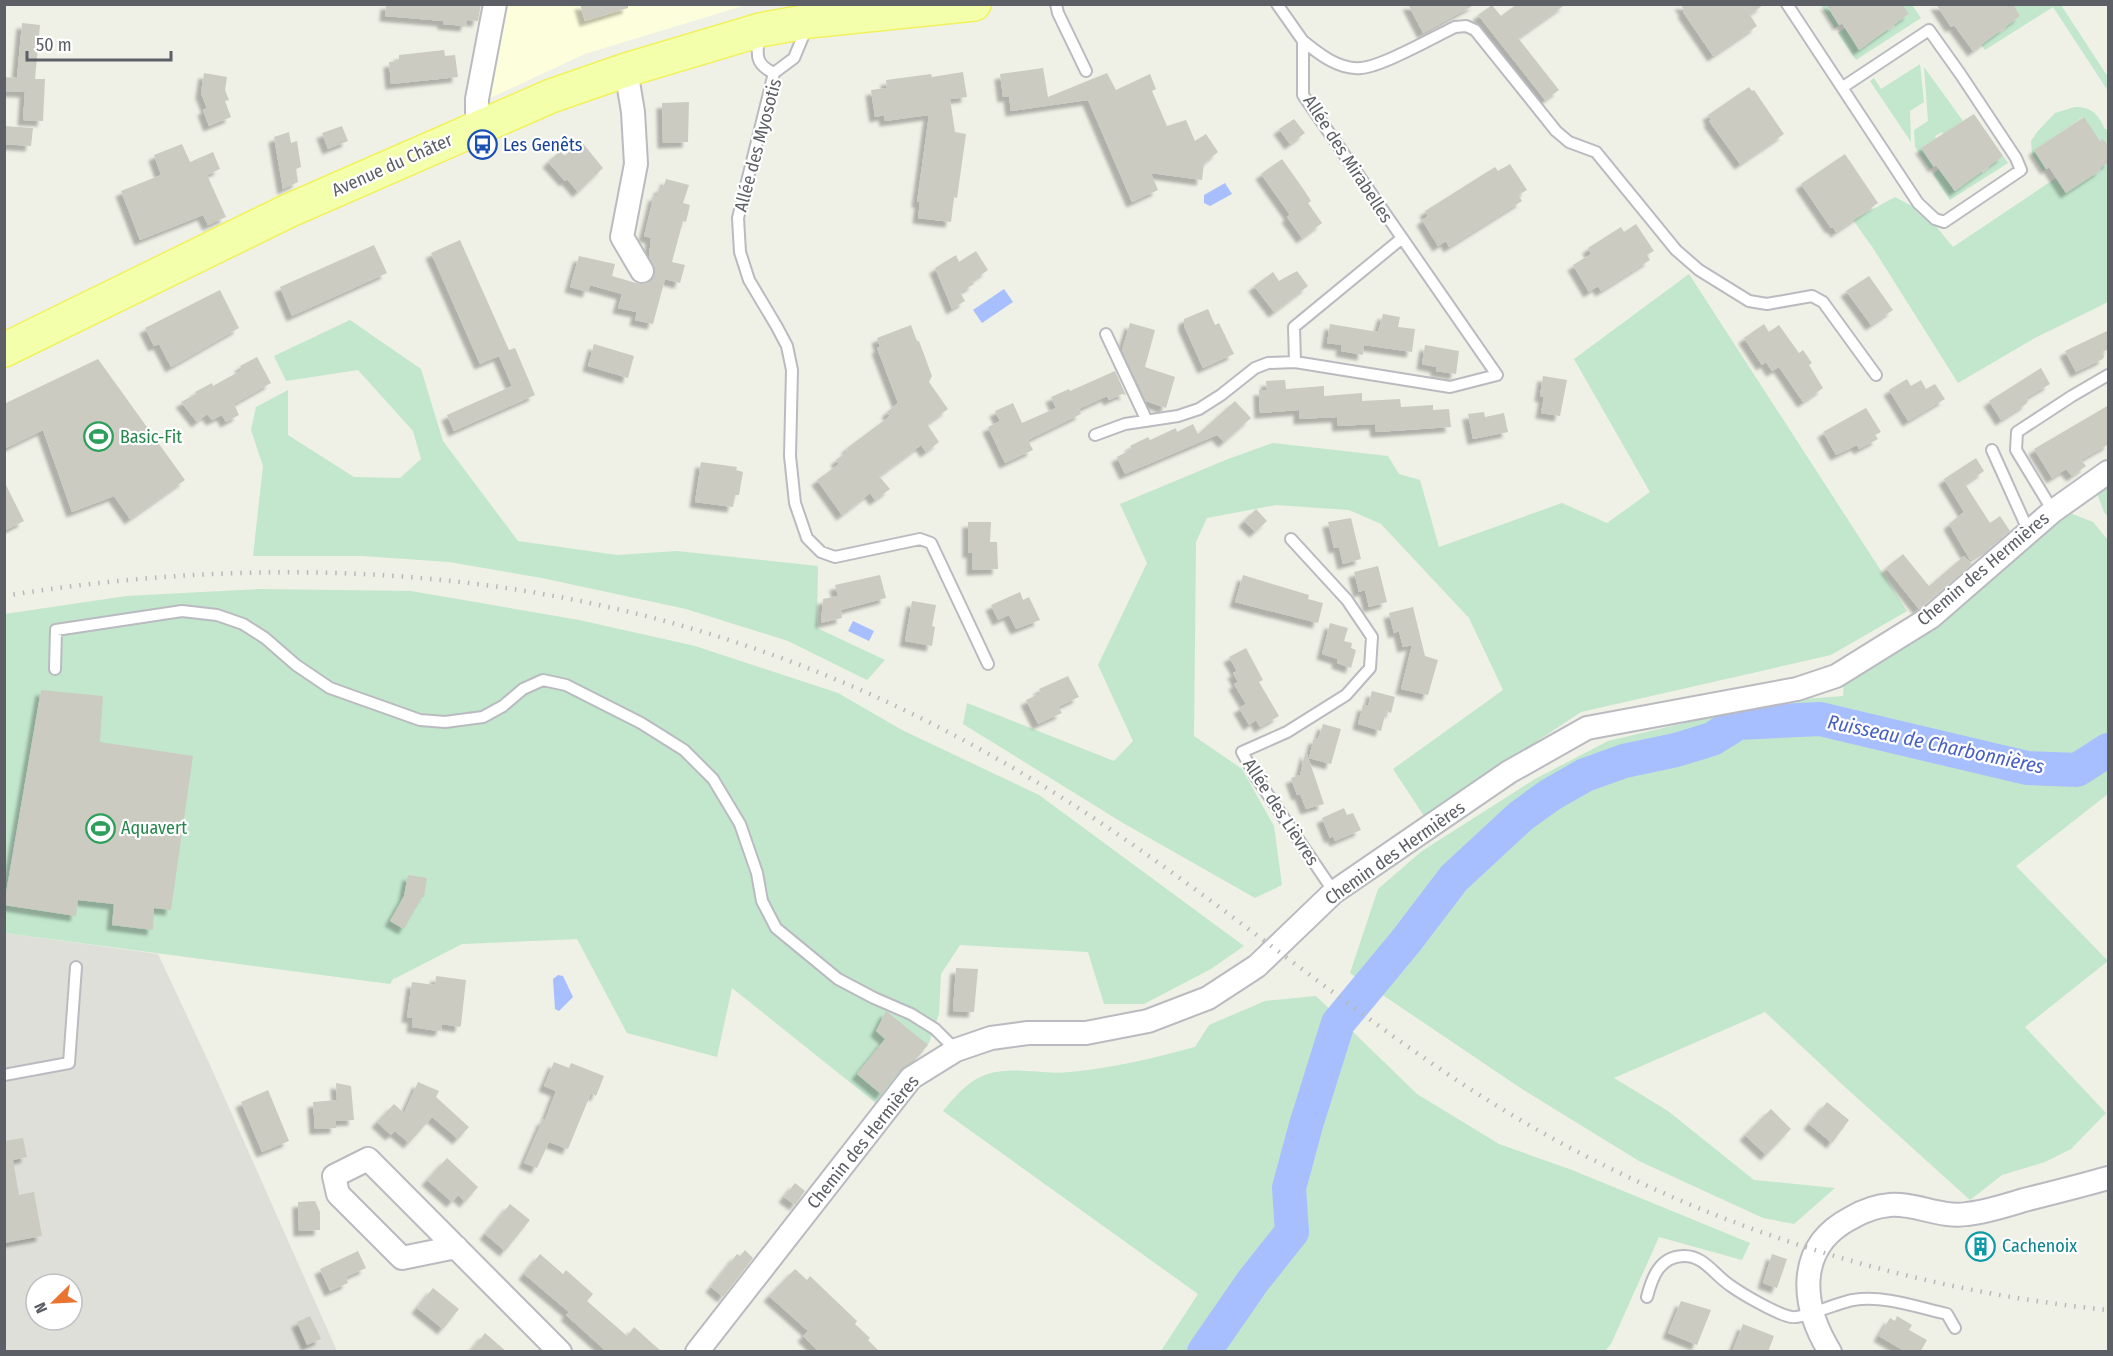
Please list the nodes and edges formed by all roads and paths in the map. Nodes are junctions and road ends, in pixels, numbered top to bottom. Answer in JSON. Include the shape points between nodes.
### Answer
{"nodes":[{"id":1,"x":495,"y":4,"type":"edge"},
{"id":2,"x":974,"y":4,"type":"edge"},
{"id":3,"x":1056,"y":4,"type":"edge"},
{"id":4,"x":1277,"y":4,"type":"edge"},
{"id":5,"x":1787,"y":4,"type":"edge"},
{"id":6,"x":809,"y":21,"type":"junction"},
{"id":7,"x":759,"y":30,"type":"junction"},
{"id":8,"x":1303,"y":41,"type":"junction"},
{"id":9,"x":626,"y":70,"type":"junction"},
{"id":10,"x":1086,"y":71,"type":"dead end"},
{"id":11,"x":774,"y":73,"type":"junction"},
{"id":12,"x":1843,"y":87,"type":"junction"},
{"id":13,"x":477,"y":128,"type":"junction"},
{"id":14,"x":1401,"y":239,"type":"junction"},
{"id":15,"x":642,"y":271,"type":"dead end"},
{"id":16,"x":1106,"y":334,"type":"dead end"},
{"id":17,"x":4,"y":350,"type":"edge"},
{"id":18,"x":1295,"y":362,"type":"junction"},
{"id":19,"x":1876,"y":375,"type":"dead end"},
{"id":20,"x":2109,"y":375,"type":"edge"},
{"id":21,"x":1147,"y":421,"type":"junction"},
{"id":22,"x":1095,"y":435,"type":"dead end"},
{"id":23,"x":1992,"y":450,"type":"dead end"},
{"id":24,"x":2109,"y":472,"type":"edge"},
{"id":25,"x":2053,"y":511,"type":"junction"},
{"id":26,"x":2029,"y":532,"type":"junction"},
{"id":27,"x":1291,"y":539,"type":"dead end"},
{"id":28,"x":988,"y":664,"type":"dead end"},
{"id":29,"x":55,"y":669,"type":"dead end"},
{"id":30,"x":1334,"y":892,"type":"junction"},
{"id":31,"x":76,"y":967,"type":"dead end"},
{"id":32,"x":956,"y":1050,"type":"junction"},
{"id":33,"x":4,"y":1075,"type":"edge"},
{"id":34,"x":2109,"y":1178,"type":"edge"},
{"id":35,"x":456,"y":1247,"type":"junction"},
{"id":36,"x":1647,"y":1297,"type":"dead end"},
{"id":37,"x":1811,"y":1312,"type":"junction"},
{"id":38,"x":1954,"y":1328,"type":"dead end"},
{"id":39,"x":698,"y":1351,"type":"edge"},
{"id":40,"x":560,"y":1352,"type":"edge"},
{"id":41,"x":1830,"y":1352,"type":"edge"}],
"edges":[{"from":1,"to":13,"type":"street","via":[[477,99]]},
{"from":2,"to":6,"type":"main road","name":"Avenue du Châter"},
{"from":3,"to":10,"type":"lane"},
{"from":4,"to":8,"type":"lane"},
{"from":5,"to":12,"type":"lane"},
{"from":6,"to":7,"type":"main road","name":"Avenue du Châter"},
{"from":6,"to":11,"type":"lane","name":"Allée des Myosotis","via":[[794,58]]},
{"from":7,"to":9,"type":"main road","name":"Avenue du Châter"},
{"from":7,"to":11,"type":"lane","via":[[757,56],[764,69]]},
{"from":8,"to":14,"type":"lane","name":"Allée des Mirabelles","via":[[1303,96]]},
{"from":8,"to":19,"type":"lane","via":[[1323,57],[1360,68],[1377,64],[1455,27],[1475,30],[1556,131],[1569,142],[1596,152],[1676,250],[1699,270],[1749,302],[1767,304],[1812,296],[1822,302]]},
{"from":9,"to":13,"type":"main road","name":"Avenue du Châter"},
{"from":9,"to":15,"type":"street","via":[[636,164],[622,237]]},
{"from":11,"to":28,"type":"lane","name":"Allée des Myosotis","via":[[738,218],[740,252],[749,280],[787,346],[792,370],[790,456],[795,503],[807,538],[821,552],[835,557],[920,538],[931,543]]},
{"from":12,"to":12,"type":"lane","via":[[1929,30],[2021,170],[1944,222],[1935,219],[1918,203]]},
{"from":13,"to":17,"type":"main road","name":"Avenue du Châter","via":[[288,211]]},
{"from":14,"to":18,"type":"lane","name":"Allée des Mirabelles","via":[[1294,327]]},
{"from":14,"to":18,"type":"lane","name":"Allée des Mirabelles","via":[[1497,375],[1450,387]]},
{"from":16,"to":21,"type":"lane"},
{"from":18,"to":21,"type":"lane","name":"Allée des Mirabelles","via":[[1268,363],[1255,368],[1199,409]]},
{"from":20,"to":25,"type":"lane","via":[[2017,432],[2016,450]]},
{"from":21,"to":22,"type":"lane","name":"Allée des Mirabelles"},
{"from":23,"to":26,"type":"lane"},
{"from":24,"to":25,"type":"street","name":"Chemin des Hermières"},
{"from":25,"to":26,"type":"street","name":"Chemin des Hermières"},
{"from":26,"to":30,"type":"street","name":"Chemin des Hermières","via":[[1931,617],[1836,676],[1797,689],[1587,728],[1509,772]]},
{"from":27,"to":30,"type":"lane","name":"Allée des Lièvres","via":[[1347,600],[1372,637],[1370,668],[1346,695],[1287,732],[1242,752]]},
{"from":29,"to":32,"type":"lane","via":[[56,630],[182,611],[218,615],[243,624],[330,688],[420,720],[445,722],[483,717],[523,689],[543,681],[566,685],[684,750],[713,778],[740,824],[762,900],[776,927],[838,979],[911,1014],[935,1029]]},
{"from":30,"to":32,"type":"street","name":"Chemin des Hermières","via":[[1257,966],[1208,998],[1148,1021],[1086,1033],[1028,1033],[991,1038]]},
{"from":31,"to":33,"type":"lane","via":[[69,1063]]},
{"from":32,"to":39,"type":"street","name":"Chemin des Hermières","via":[[911,1078]]},
{"from":34,"to":37,"type":"street","via":[[1964,1215],[1899,1205],[1863,1211],[1839,1224],[1820,1243],[1809,1275]]},
{"from":35,"to":35,"type":"street","via":[[369,1159],[334,1176],[338,1194],[402,1258]]},
{"from":35,"to":40,"type":"street"},
{"from":36,"to":37,"type":"lane","via":[[1663,1264],[1670,1258],[1689,1256],[1698,1258],[1740,1292],[1790,1317]]},
{"from":37,"to":38,"type":"lane","via":[[1877,1297],[1947,1314]]},
{"from":37,"to":41,"type":"street"}]}
